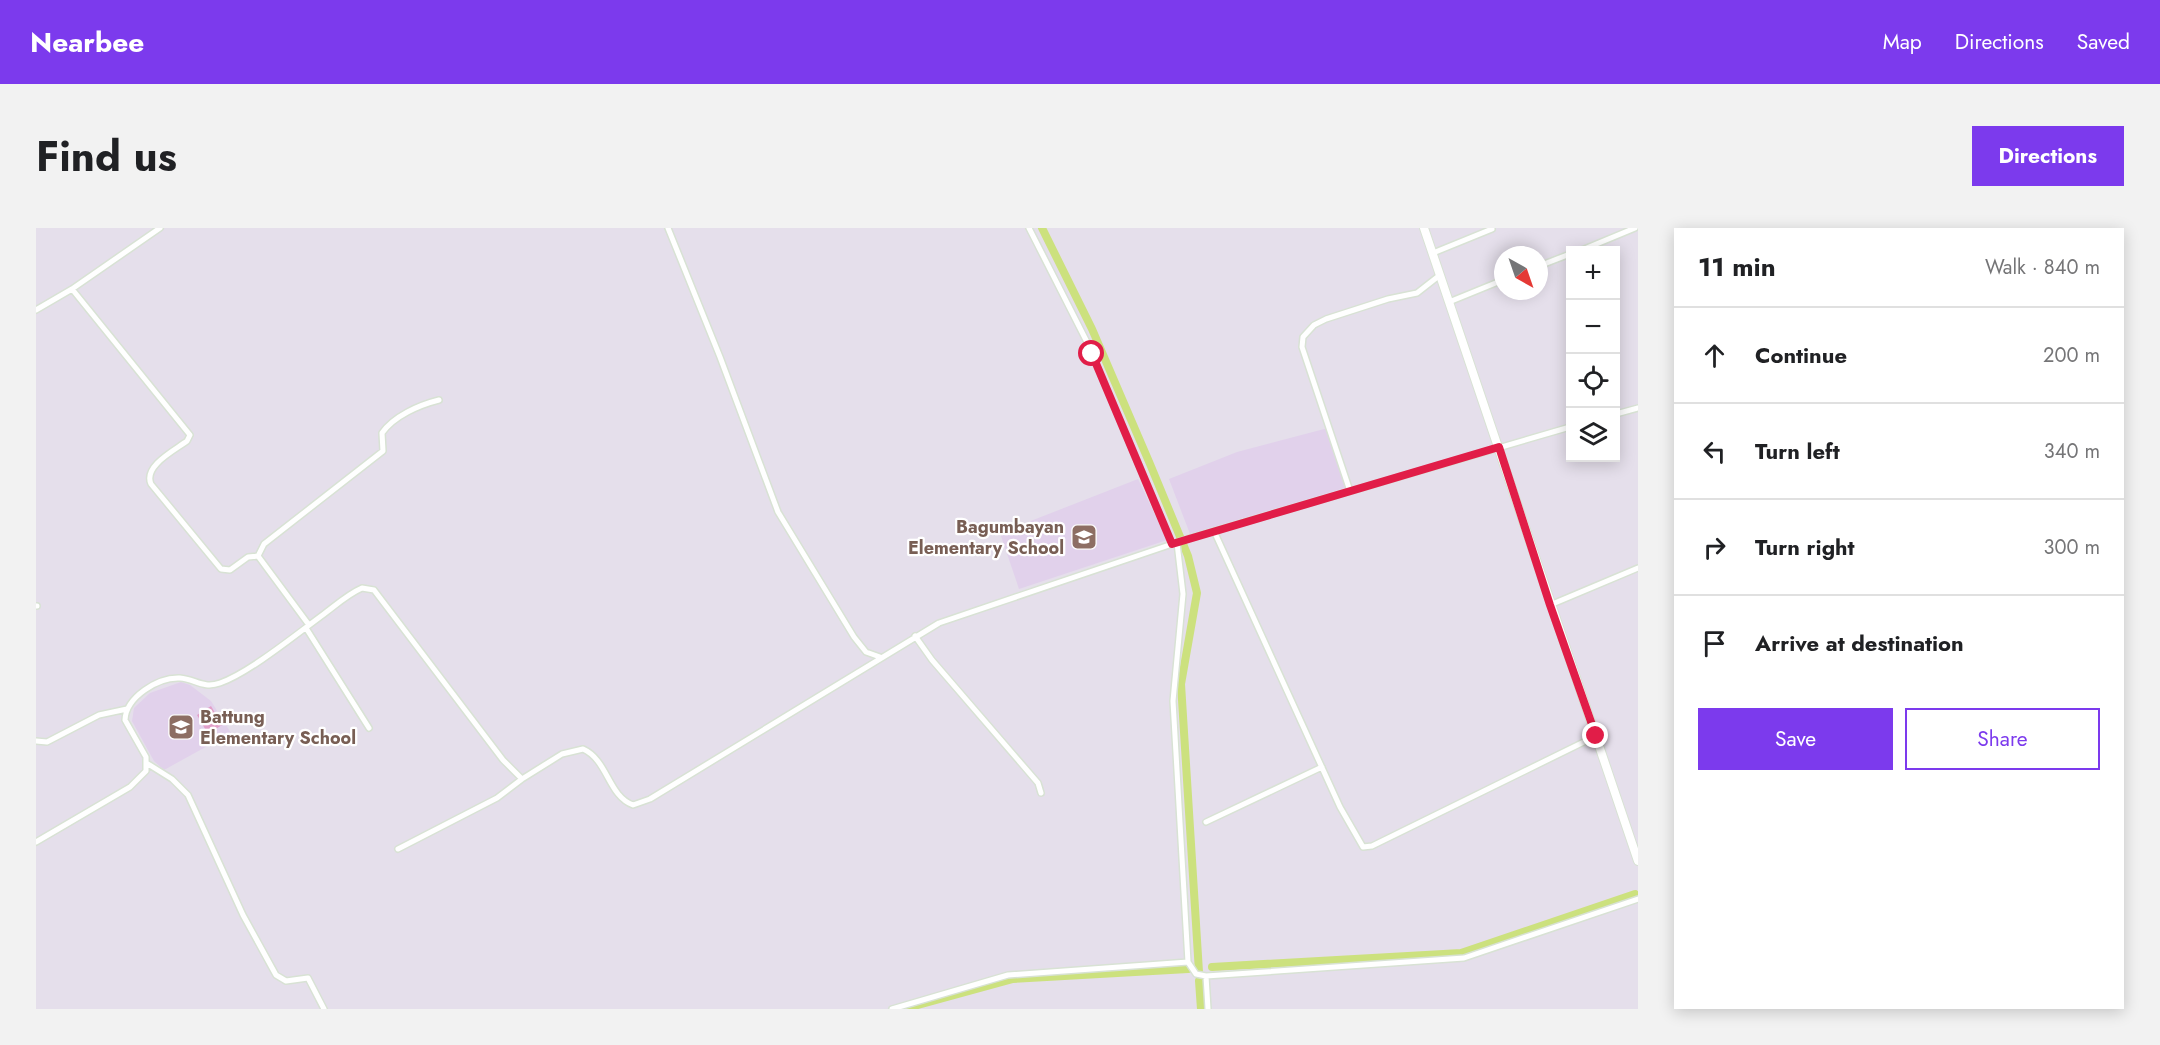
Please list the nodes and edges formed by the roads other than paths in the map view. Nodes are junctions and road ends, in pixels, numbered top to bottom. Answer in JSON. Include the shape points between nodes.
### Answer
{"nodes":[{"id":1,"x":160,"y":228,"type":"edge"},
{"id":2,"x":668,"y":228,"type":"edge"},
{"id":3,"x":1029,"y":228,"type":"edge"},
{"id":4,"x":1424,"y":228,"type":"edge"},
{"id":5,"x":1635,"y":228,"type":"edge"},
{"id":6,"x":1492,"y":229,"type":"edge"},
{"id":7,"x":1592,"y":246,"type":"edge"},
{"id":8,"x":1433,"y":253,"type":"junction"},
{"id":9,"x":1566,"y":256,"type":"edge"},
{"id":10,"x":1548,"y":263,"type":"edge"},
{"id":11,"x":1440,"y":275,"type":"junction"},
{"id":12,"x":1494,"y":284,"type":"edge"},
{"id":13,"x":72,"y":289,"type":"junction"},
{"id":14,"x":1449,"y":302,"type":"junction"},
{"id":15,"x":36,"y":310,"type":"edge"},
{"id":16,"x":439,"y":400,"type":"dead end"},
{"id":17,"x":1638,"y":408,"type":"edge"},
{"id":18,"x":1620,"y":413,"type":"edge"},
{"id":19,"x":1566,"y":428,"type":"edge"},
{"id":20,"x":1499,"y":447,"type":"junction"},
{"id":21,"x":1350,"y":491,"type":"junction"},
{"id":22,"x":1214,"y":531,"type":"junction"},
{"id":23,"x":1176,"y":543,"type":"junction"},
{"id":24,"x":258,"y":555,"type":"junction"},
{"id":25,"x":1638,"y":568,"type":"edge"},
{"id":26,"x":1550,"y":605,"type":"junction"},
{"id":27,"x":307,"y":627,"type":"junction"},
{"id":28,"x":915,"y":636,"type":"junction"},
{"id":29,"x":866,"y":651,"type":"junction"},
{"id":30,"x":880,"y":657,"type":"junction"},
{"id":31,"x":867,"y":665,"type":"junction"},
{"id":32,"x":127,"y":709,"type":"junction"},
{"id":33,"x":369,"y":728,"type":"dead end"},
{"id":34,"x":1596,"y":736,"type":"junction"},
{"id":35,"x":36,"y":741,"type":"edge"},
{"id":36,"x":148,"y":764,"type":"junction"},
{"id":37,"x":1322,"y":767,"type":"junction"},
{"id":38,"x":522,"y":779,"type":"junction"},
{"id":39,"x":1041,"y":793,"type":"dead end"},
{"id":40,"x":1206,"y":822,"type":"dead end"},
{"id":41,"x":36,"y":842,"type":"edge"},
{"id":42,"x":398,"y":849,"type":"dead end"},
{"id":43,"x":1638,"y":861,"type":"edge"},
{"id":44,"x":1638,"y":899,"type":"edge"},
{"id":45,"x":1188,"y":962,"type":"junction"},
{"id":46,"x":1206,"y":976,"type":"junction"},
{"id":47,"x":324,"y":1009,"type":"edge"},
{"id":48,"x":891,"y":1009,"type":"edge"},
{"id":49,"x":1208,"y":1009,"type":"edge"}],
"edges":[{"from":1,"to":13,"type":"street"},
{"from":2,"to":29,"type":"street","via":[[778,512]]},
{"from":3,"to":23,"type":"street","via":[[1088,344]]},
{"from":4,"to":8,"type":"main road"},
{"from":5,"to":7,"type":"street"},
{"from":6,"to":8,"type":"street"},
{"from":8,"to":11,"type":"main road"},
{"from":9,"to":10,"type":"street"},
{"from":11,"to":14,"type":"main road"},
{"from":11,"to":21,"type":"street","via":[[1417,293],[1326,319],[1303,337],[1302,347]]},
{"from":12,"to":14,"type":"street"},
{"from":13,"to":15,"type":"street"},
{"from":13,"to":24,"type":"street","via":[[190,435],[188,441],[154,466],[151,484],[221,569],[230,570]]},
{"from":14,"to":20,"type":"main road"},
{"from":16,"to":24,"type":"street","via":[[418,406],[388,427],[382,433],[383,451],[264,544]]},
{"from":17,"to":18,"type":"street"},
{"from":19,"to":20,"type":"street"},
{"from":20,"to":21,"type":"street"},
{"from":20,"to":26,"type":"main road"},
{"from":21,"to":22,"type":"street"},
{"from":22,"to":23,"type":"street"},
{"from":22,"to":37,"type":"street"},
{"from":23,"to":28,"type":"street","via":[[968,612]]},
{"from":23,"to":45,"type":"street","via":[[1183,594],[1173,701]]},
{"from":24,"to":27,"type":"street"},
{"from":25,"to":26,"type":"street"},
{"from":26,"to":34,"type":"main road"},
{"from":27,"to":32,"type":"street","via":[[232,677],[203,686],[183,678],[164,681],[136,698]]},
{"from":27,"to":33,"type":"street"},
{"from":27,"to":38,"type":"street","via":[[356,590],[374,590],[503,760]]},
{"from":28,"to":30,"type":"street"},
{"from":28,"to":39,"type":"street","via":[[1038,783]]},
{"from":29,"to":30,"type":"street"},
{"from":29,"to":31,"type":"street"},
{"from":30,"to":31,"type":"street"},
{"from":31,"to":38,"type":"street","via":[[639,804],[622,798],[598,759],[583,749],[562,754]]},
{"from":32,"to":35,"type":"street","via":[[99,715],[47,742]]},
{"from":32,"to":36,"type":"street","via":[[125,720]]},
{"from":34,"to":37,"type":"street","via":[[1366,848],[1359,843]]},
{"from":34,"to":43,"type":"main road"},
{"from":36,"to":41,"type":"street","via":[[141,778],[130,787]]},
{"from":36,"to":47,"type":"street","via":[[188,795],[243,915],[276,975],[286,981],[308,978]]},
{"from":37,"to":40,"type":"street"},
{"from":38,"to":42,"type":"street","via":[[497,798]]},
{"from":44,"to":46,"type":"street","via":[[1464,958]]},
{"from":45,"to":46,"type":"street","via":[[1196,974]]},
{"from":45,"to":48,"type":"street","via":[[1008,975]]},
{"from":46,"to":49,"type":"street"}]}
